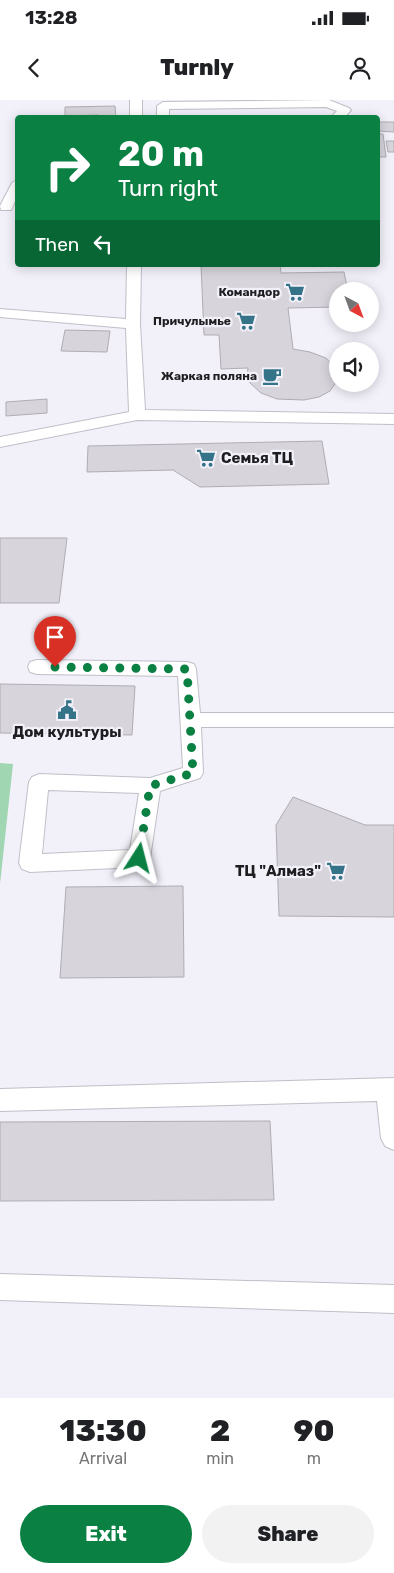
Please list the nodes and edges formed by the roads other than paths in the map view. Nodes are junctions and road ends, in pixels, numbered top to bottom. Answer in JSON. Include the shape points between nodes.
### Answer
{"nodes":[{"id":1,"x":136,"y":100,"type":"edge"},
{"id":2,"x":136,"y":115,"type":"edge"},
{"id":3,"x":163,"y":115,"type":"edge"},
{"id":4,"x":339,"y":115,"type":"edge"},
{"id":5,"x":15,"y":189,"type":"edge"},
{"id":6,"x":6,"y":207,"type":"dead end"},
{"id":7,"x":134,"y":267,"type":"edge"},
{"id":8,"x":0,"y":313,"type":"edge"},
{"id":9,"x":133,"y":324,"type":"junction"},
{"id":10,"x":137,"y":415,"type":"junction"},
{"id":11,"x":394,"y":419,"type":"edge"},
{"id":12,"x":0,"y":442,"type":"edge"},
{"id":13,"x":36,"y":667,"type":"dead end"},
{"id":14,"x":191,"y":720,"type":"junction"},
{"id":15,"x":394,"y":720,"type":"edge"},
{"id":16,"x":150,"y":786,"type":"junction"},
{"id":17,"x":391,"y":1089,"type":"edge"},
{"id":18,"x":0,"y":1100,"type":"edge"},
{"id":19,"x":394,"y":1138,"type":"edge"},
{"id":20,"x":0,"y":1287,"type":"edge"},
{"id":21,"x":394,"y":1300,"type":"edge"}],
"edges":[{"from":1,"to":2,"type":"lane"},
{"from":3,"to":4,"type":"lane","via":[[163,106],[327,103],[345,110]]},
{"from":5,"to":6,"type":"lane"},
{"from":7,"to":9,"type":"lane"},
{"from":8,"to":9,"type":"lane"},
{"from":9,"to":10,"type":"lane"},
{"from":10,"to":11,"type":"lane"},
{"from":10,"to":12,"type":"lane"},
{"from":13,"to":14,"type":"lane","via":[[187,669]]},
{"from":14,"to":15,"type":"lane"},
{"from":14,"to":16,"type":"lane","via":[[193,773]]},
{"from":16,"to":16,"type":"lane","via":[[39,782],[30,864],[139,858]]},
{"from":17,"to":18,"type":"lane"},
{"from":17,"to":19,"type":"lane"},
{"from":20,"to":21,"type":"lane"}]}
